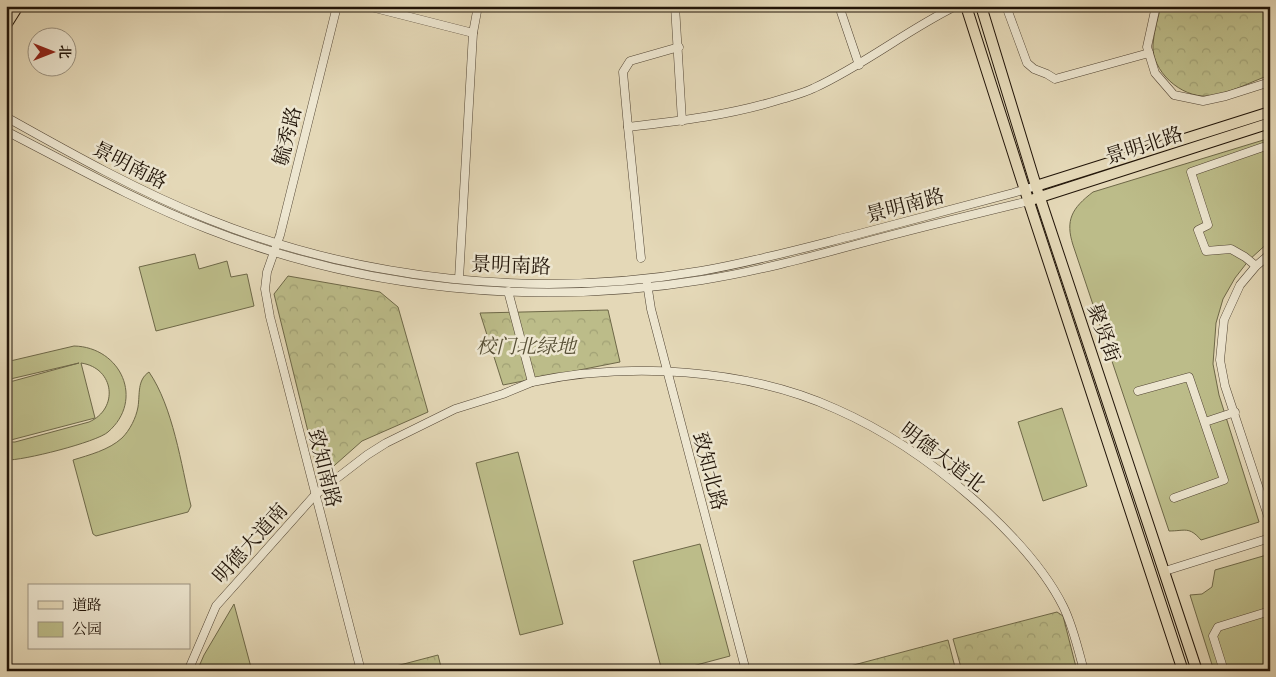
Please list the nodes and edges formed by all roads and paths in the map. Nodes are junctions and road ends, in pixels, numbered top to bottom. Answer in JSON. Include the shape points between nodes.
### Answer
{"nodes":[{"id":1,"x":18,"y":6,"type":"edge"},
{"id":2,"x":337,"y":6,"type":"edge"},
{"id":3,"x":367,"y":6,"type":"edge"},
{"id":4,"x":478,"y":6,"type":"edge"},
{"id":5,"x":675,"y":6,"type":"edge"},
{"id":6,"x":839,"y":6,"type":"edge"},
{"id":7,"x":956,"y":6,"type":"edge"},
{"id":8,"x":966,"y":6,"type":"edge"},
{"id":9,"x":981,"y":6,"type":"edge"},
{"id":10,"x":1006,"y":6,"type":"edge"},
{"id":11,"x":1156,"y":6,"type":"edge"},
{"id":12,"x":6,"y":25,"type":"edge"},
{"id":13,"x":473,"y":33,"type":"junction"},
{"id":14,"x":679,"y":47,"type":"junction"},
{"id":15,"x":1149,"y":53,"type":"junction"},
{"id":16,"x":859,"y":65,"type":"junction"},
{"id":17,"x":1270,"y":82,"type":"edge"},
{"id":18,"x":1270,"y":112,"type":"edge"},
{"id":19,"x":6,"y":117,"type":"edge"},
{"id":20,"x":682,"y":120,"type":"junction"},
{"id":21,"x":1270,"y":123,"type":"edge"},
{"id":22,"x":628,"y":127,"type":"junction"},
{"id":23,"x":6,"y":131,"type":"edge"},
{"id":24,"x":1270,"y":149,"type":"edge"},
{"id":25,"x":1036,"y":186,"type":"junction"},
{"id":26,"x":1025,"y":189,"type":"junction"},
{"id":27,"x":1040,"y":197,"type":"junction"},
{"id":28,"x":1028,"y":201,"type":"junction"},
{"id":29,"x":278,"y":243,"type":"junction"},
{"id":30,"x":275,"y":252,"type":"junction"},
{"id":31,"x":1270,"y":254,"type":"edge"},
{"id":32,"x":641,"y":258,"type":"dead end"},
{"id":33,"x":1256,"y":266,"type":"junction"},
{"id":34,"x":267,"y":272,"type":"joint"},
{"id":35,"x":646,"y":278,"type":"junction"},
{"id":36,"x":459,"y":279,"type":"junction"},
{"id":37,"x":648,"y":288,"type":"junction"},
{"id":38,"x":508,"y":291,"type":"junction"},
{"id":39,"x":668,"y":372,"type":"junction"},
{"id":40,"x":532,"y":382,"type":"junction"},
{"id":41,"x":1138,"y":392,"type":"dead end"},
{"id":42,"x":1235,"y":412,"type":"junction"},
{"id":43,"x":1205,"y":422,"type":"junction"},
{"id":44,"x":315,"y":495,"type":"junction"},
{"id":45,"x":1174,"y":498,"type":"dead end"},
{"id":46,"x":1268,"y":509,"type":"edge"},
{"id":47,"x":1270,"y":522,"type":"edge"},
{"id":48,"x":1270,"y":538,"type":"edge"},
{"id":49,"x":1165,"y":571,"type":"junction"},
{"id":50,"x":1270,"y":611,"type":"edge"},
{"id":51,"x":188,"y":671,"type":"edge"},
{"id":52,"x":361,"y":671,"type":"edge"},
{"id":53,"x":746,"y":671,"type":"edge"},
{"id":54,"x":1084,"y":671,"type":"edge"},
{"id":55,"x":1183,"y":671,"type":"edge"},
{"id":56,"x":1197,"y":671,"type":"edge"},
{"id":57,"x":1224,"y":671,"type":"edge"}],
"edges":[{"from":1,"to":12,"type":"main road"},
{"from":2,"to":29,"type":"street","name":"毓秀路"},
{"from":3,"to":13,"type":"street"},
{"from":4,"to":13,"type":"street"},
{"from":5,"to":14,"type":"street"},
{"from":6,"to":16,"type":"street"},
{"from":7,"to":16,"type":"street"},
{"from":8,"to":26,"type":"main road","name":"聚贤街"},
{"from":9,"to":25,"type":"main road","name":"聚贤街"},
{"from":10,"to":15,"type":"street","via":[[1027,63],[1055,80]]},
{"from":11,"to":15,"type":"street","via":[[1147,47]]},
{"from":13,"to":36,"type":"street"},
{"from":14,"to":20,"type":"street"},
{"from":14,"to":22,"type":"street","via":[[630,61],[623,72]]},
{"from":15,"to":17,"type":"street","via":[[1155,73],[1174,95],[1203,101]]},
{"from":16,"to":20,"type":"street","via":[[813,89],[755,107]]},
{"from":18,"to":25,"type":"main road","name":"景明北路"},
{"from":19,"to":29,"type":"street","name":"景明南路","via":[[165,201]]},
{"from":20,"to":22,"type":"street"},
{"from":21,"to":27,"type":"main road","name":"景明北路"},
{"from":22,"to":32,"type":"street"},
{"from":23,"to":30,"type":"street","name":"景明南路","via":[[161,210]]},
{"from":24,"to":33,"type":"street","via":[[1263,147],[1191,172],[1208,225],[1198,230],[1206,251],[1231,249]]},
{"from":25,"to":26,"type":"street","name":"景明南路"},
{"from":25,"to":27,"type":"main road","name":"聚贤街"},
{"from":26,"to":28,"type":"main road","name":"聚贤街"},
{"from":26,"to":35,"type":"street","name":"景明南路","via":[[796,251],[701,271]]},
{"from":27,"to":28,"type":"main road","name":"景明北路"},
{"from":27,"to":49,"type":"main road","name":"聚贤街"},
{"from":28,"to":37,"type":"street","name":"景明南路","via":[[742,273]]},
{"from":28,"to":55,"type":"main road","name":"聚贤街"},
{"from":29,"to":30,"type":"street","name":"毓秀路"},
{"from":29,"to":36,"type":"street","name":"景明南路","via":[[357,264]]},
{"from":30,"to":34,"type":"street","name":"毓秀路"},
{"from":30,"to":38,"type":"street","name":"景明南路","via":[[355,273],[407,282]]},
{"from":31,"to":33,"type":"street"},
{"from":33,"to":42,"type":"street","via":[[1240,285],[1224,320],[1220,360]]},
{"from":34,"to":44,"type":"street","name":"致知南路","via":[[266,298]]},
{"from":35,"to":36,"type":"street","name":"景明南路","via":[[580,283]]},
{"from":35,"to":37,"type":"street","name":"致知北路"},
{"from":37,"to":38,"type":"street","name":"景明南路","via":[[581,292]]},
{"from":37,"to":39,"type":"street","name":"致知北路"},
{"from":38,"to":40,"type":"street"},
{"from":39,"to":40,"type":"street","name":"明德大道北","via":[[610,372]]},
{"from":39,"to":53,"type":"street","name":"致知北路"},
{"from":39,"to":54,"type":"street","name":"明德大道北","via":[[748,381],[818,402],[871,426],[924,458],[991,515],[1048,580],[1070,622]]},
{"from":40,"to":44,"type":"street","name":"明德大道南","via":[[455,409],[386,443]]},
{"from":41,"to":43,"type":"street","via":[[1189,377]]},
{"from":42,"to":43,"type":"street"},
{"from":42,"to":46,"type":"street"},
{"from":43,"to":45,"type":"street","via":[[1224,480]]},
{"from":44,"to":51,"type":"street","name":"明德大道南","via":[[216,606]]},
{"from":44,"to":52,"type":"street","name":"致知南路"},
{"from":46,"to":47,"type":"street"},
{"from":48,"to":49,"type":"street"},
{"from":49,"to":56,"type":"main road","name":"聚贤街"},
{"from":50,"to":57,"type":"street","via":[[1218,627],[1213,636]]}]}
